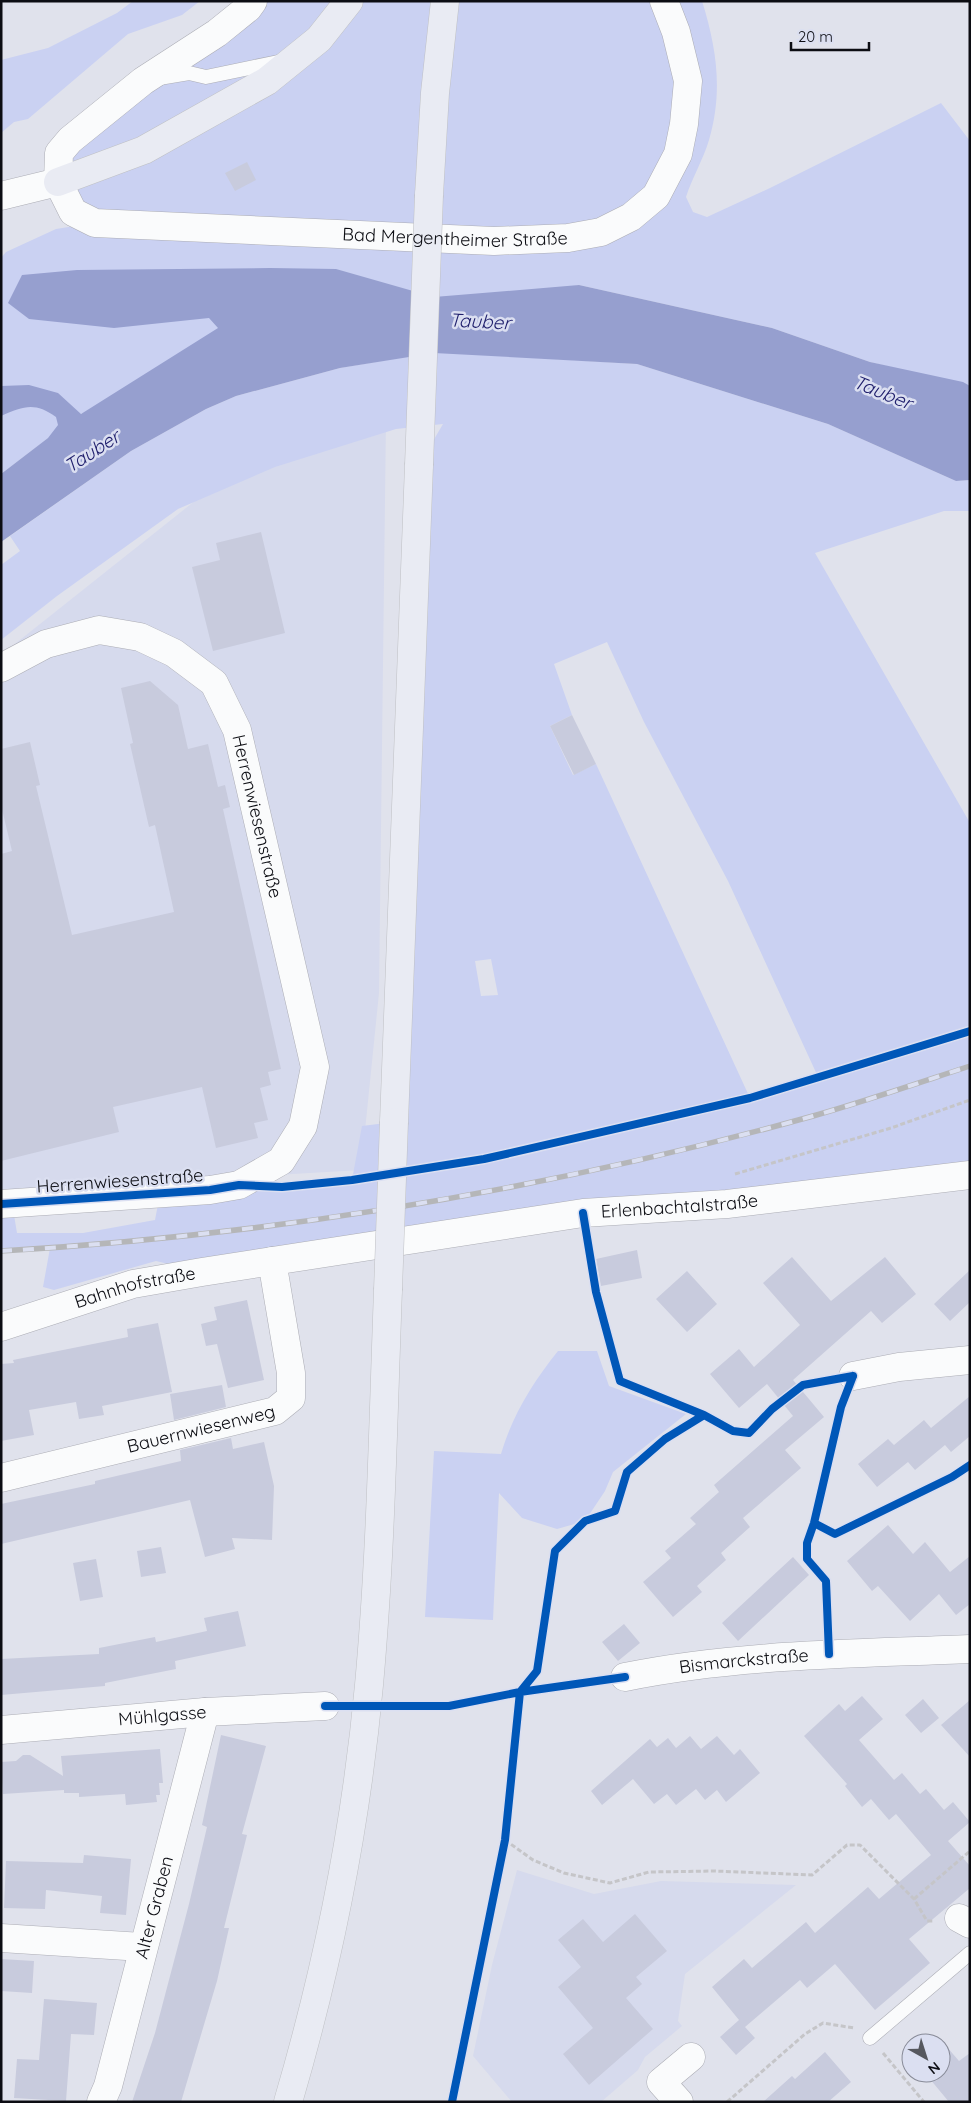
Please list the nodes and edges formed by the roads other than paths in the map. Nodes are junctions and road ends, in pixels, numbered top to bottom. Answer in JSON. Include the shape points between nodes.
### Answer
{"nodes":[{"id":1,"x":253,"y":1,"type":"edge"},
{"id":2,"x":349,"y":1,"type":"edge"},
{"id":3,"x":445,"y":1,"type":"edge"},
{"id":4,"x":664,"y":1,"type":"edge"},
{"id":5,"x":296,"y":58,"type":"junction"},
{"id":6,"x":142,"y":81,"type":"junction"},
{"id":7,"x":58,"y":182,"type":"junction"},
{"id":8,"x":1,"y":196,"type":"edge"},
{"id":9,"x":1,"y":668,"type":"edge"},
{"id":10,"x":970,"y":1175,"type":"edge"},
{"id":11,"x":1,"y":1204,"type":"edge"},
{"id":12,"x":272,"y":1261,"type":"junction"},
{"id":13,"x":1,"y":1326,"type":"edge"},
{"id":14,"x":970,"y":1360,"type":"edge"},
{"id":15,"x":852,"y":1376,"type":"dead end"},
{"id":16,"x":1,"y":1478,"type":"edge"},
{"id":17,"x":970,"y":1649,"type":"edge"},
{"id":18,"x":625,"y":1676,"type":"dead end"},
{"id":19,"x":325,"y":1706,"type":"dead end"},
{"id":20,"x":205,"y":1712,"type":"junction"},
{"id":21,"x":1,"y":1730,"type":"edge"},
{"id":22,"x":1,"y":1938,"type":"edge"},
{"id":23,"x":142,"y":1947,"type":"junction"},
{"id":24,"x":970,"y":1953,"type":"edge"},
{"id":25,"x":870,"y":2038,"type":"road end"},
{"id":26,"x":691,"y":2057,"type":"dead end"},
{"id":27,"x":101,"y":2102,"type":"edge"},
{"id":28,"x":288,"y":2102,"type":"edge"},
{"id":29,"x":679,"y":2102,"type":"edge"}],
"edges":[{"from":1,"to":6,"type":"street","name":"Bad Mergentheimer Straße","via":[[217,34]]},
{"from":2,"to":5,"type":"main road","via":[[319,40]]},
{"from":3,"to":28,"type":"main road","bridge":true,"via":[[429,195],[378,1560],[369,1685],[349,1840],[330,1939]]},
{"from":4,"to":7,"type":"street","name":"Bad Mergentheimer Straße","via":[[676,32],[688,81],[678,154],[656,196],[631,217],[601,232],[568,238],[494,240],[95,223],[73,212]]},
{"from":5,"to":6,"type":"lane","via":[[206,77],[189,73]]},
{"from":5,"to":7,"type":"main road","via":[[267,81],[144,150]]},
{"from":6,"to":7,"type":"street","name":"Bad Mergentheimer Straße","via":[[70,140],[59,153]]},
{"from":7,"to":8,"type":"street"},
{"from":9,"to":11,"type":"street","name":"Herrenwiesenstraße","via":[[46,644],[98,630],[140,637],[166,649],[214,683],[237,730],[315,1066],[303,1126],[281,1161],[240,1185],[210,1190]]},
{"from":10,"to":12,"type":"street","name":"Erlenbachtalstraße","via":[[727,1204],[583,1213]]},
{"from":12,"to":13,"type":"street","name":"Bahnhofstraße","via":[[133,1284]]},
{"from":12,"to":16,"type":"street","name":"Bauernwiesenweg","via":[[291,1373],[291,1398],[275,1411]]},
{"from":14,"to":15,"type":"street","via":[[899,1367]]},
{"from":17,"to":18,"type":"street","name":"Bismarckstraße","via":[[806,1654],[671,1667]]},
{"from":19,"to":20,"type":"street","name":"Mühlgasse"},
{"from":20,"to":21,"type":"street","name":"Mühlgasse"},
{"from":20,"to":23,"type":"street","name":"Alter Graben"},
{"from":22,"to":23,"type":"street"},
{"from":23,"to":27,"type":"street","name":"Alter Graben","via":[[108,2086]]},
{"from":24,"to":25,"type":"lane"},
{"from":26,"to":29,"type":"street","via":[[661,2082]]}]}
